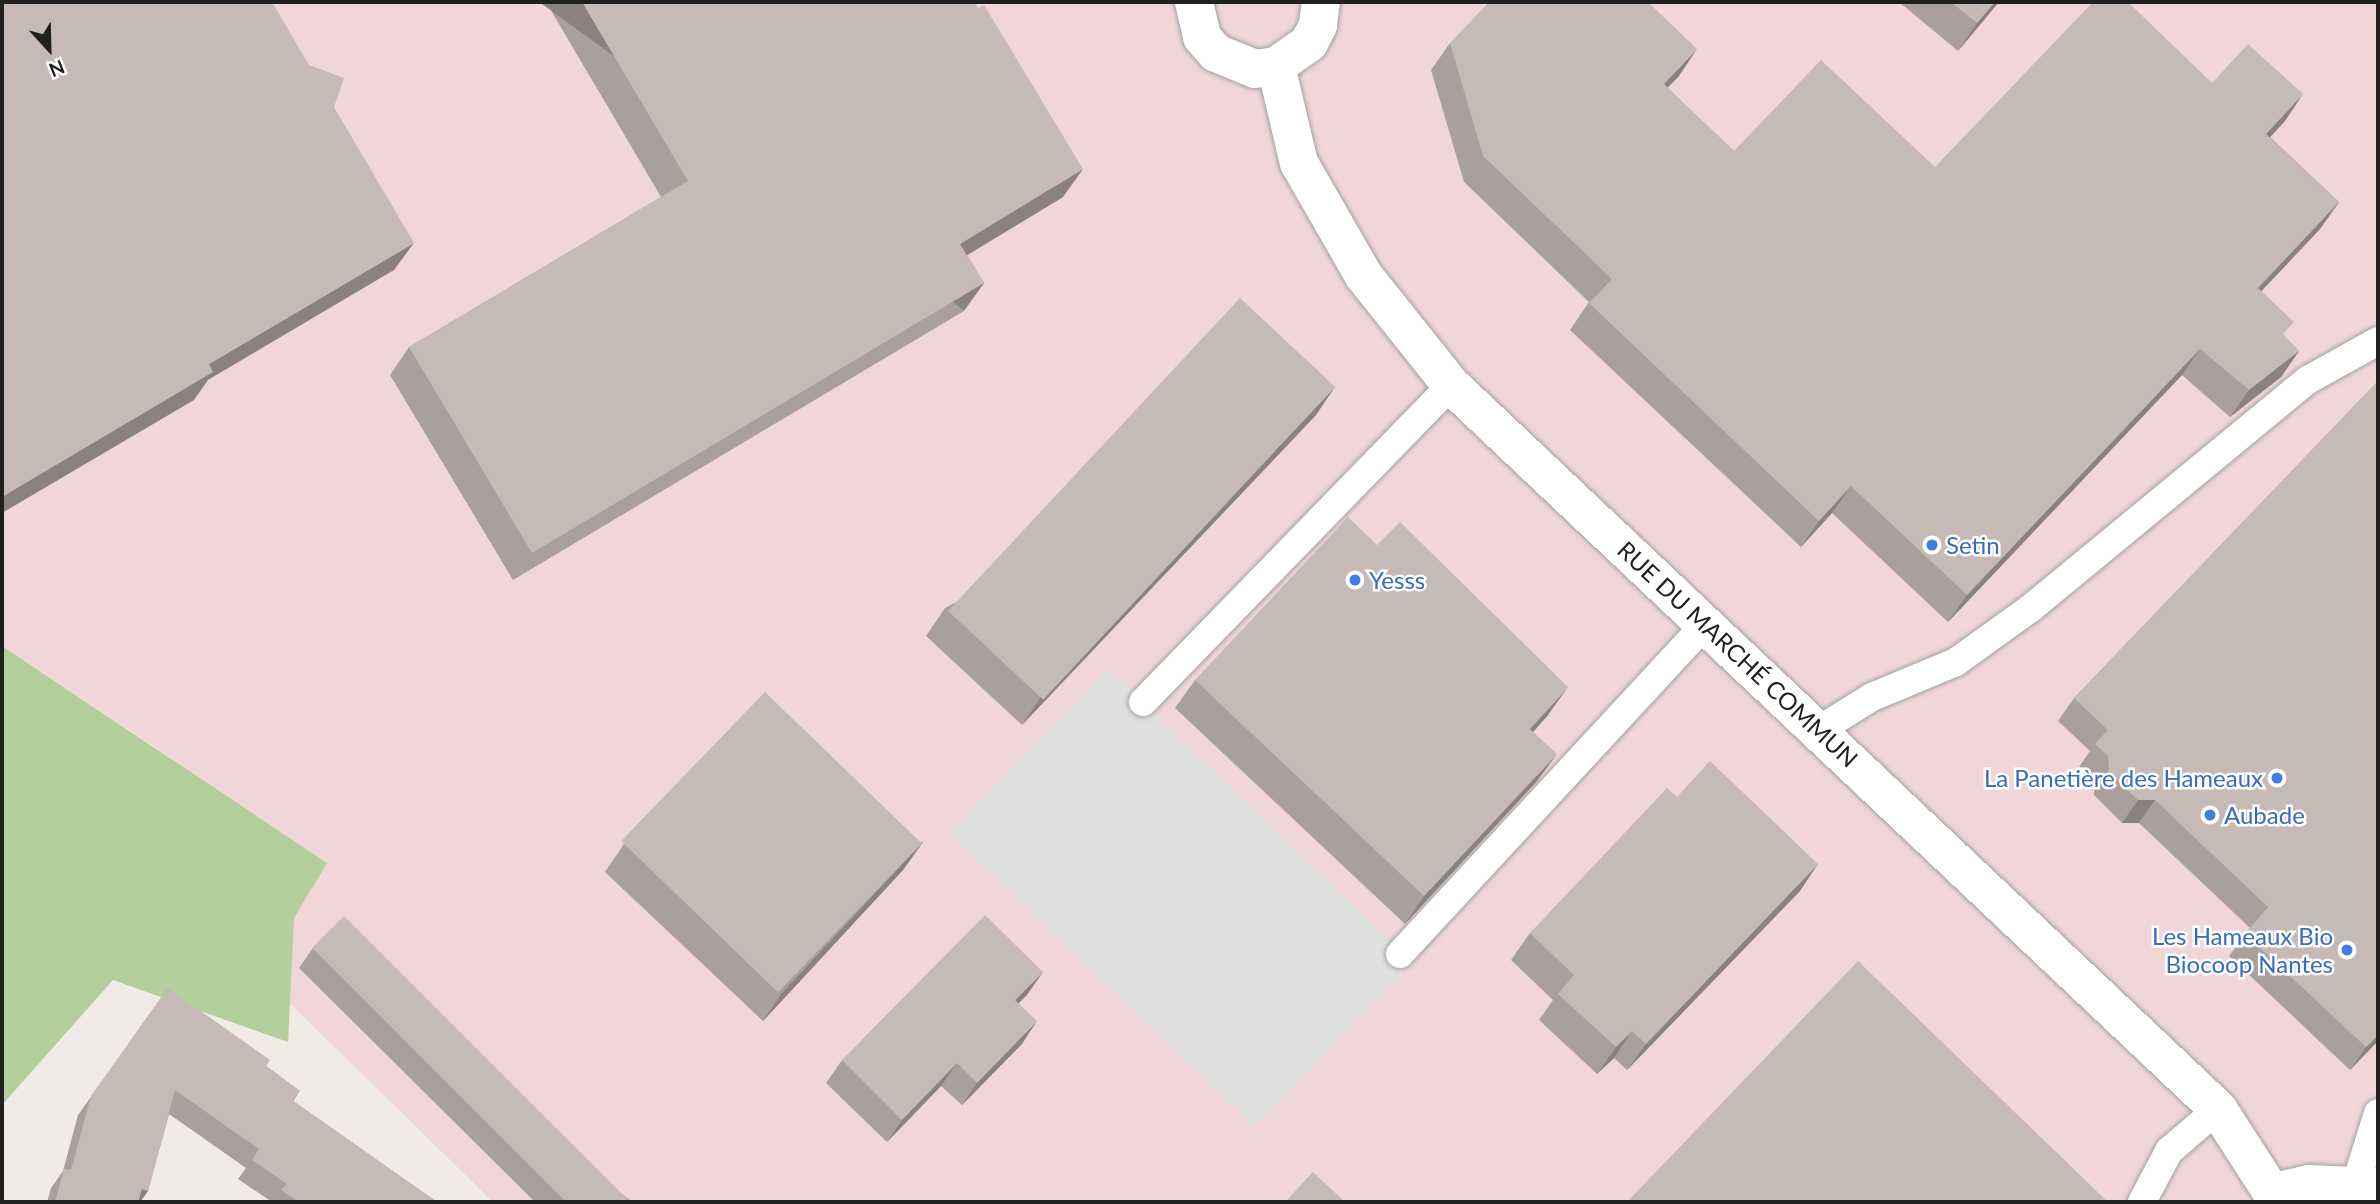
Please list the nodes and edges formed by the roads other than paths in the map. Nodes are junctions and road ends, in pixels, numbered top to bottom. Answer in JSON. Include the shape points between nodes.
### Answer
{"nodes":[{"id":1,"x":1194,"y":2,"type":"edge"},
{"id":2,"x":1321,"y":2,"type":"edge"},
{"id":3,"x":1276,"y":66,"type":"junction"},
{"id":4,"x":2378,"y":341,"type":"edge"},
{"id":5,"x":1451,"y":385,"type":"junction"},
{"id":6,"x":1707,"y":623,"type":"junction"},
{"id":7,"x":1143,"y":702,"type":"dead end"},
{"id":8,"x":1819,"y":730,"type":"junction"},
{"id":9,"x":1400,"y":954,"type":"dead end"},
{"id":10,"x":2218,"y":1109,"type":"junction"},
{"id":11,"x":2378,"y":1113,"type":"edge"},
{"id":12,"x":2361,"y":1192,"type":"edge"},
{"id":13,"x":2276,"y":1197,"type":"edge"},
{"id":14,"x":2143,"y":1202,"type":"edge"}],
"edges":[{"from":1,"to":3,"type":"street","via":[[1202,37],[1216,54],[1255,69]]},
{"from":2,"to":3,"type":"street","via":[[1318,25],[1309,43]]},
{"from":3,"to":5,"type":"street","name":"RUE DU MARCHÉ COMMUN","via":[[1299,163],[1364,276]]},
{"from":4,"to":8,"type":"lane","via":[[2308,380],[2031,608],[1956,662],[1872,696]]},
{"from":5,"to":6,"type":"street","name":"RUE DU MARCHÉ COMMUN"},
{"from":5,"to":7,"type":"lane"},
{"from":6,"to":8,"type":"street","name":"RUE DU MARCHÉ COMMUN"},
{"from":6,"to":9,"type":"lane"},
{"from":8,"to":10,"type":"street","name":"RUE DU MARCHÉ COMMUN"},
{"from":10,"to":13,"type":"street","name":"RUE DU MARCHÉ COMMUN"},
{"from":10,"to":14,"type":"lane","via":[[2169,1151]]},
{"from":11,"to":12,"type":"lane"},
{"from":12,"to":13,"type":"street","via":[[2309,1185]]}]}
